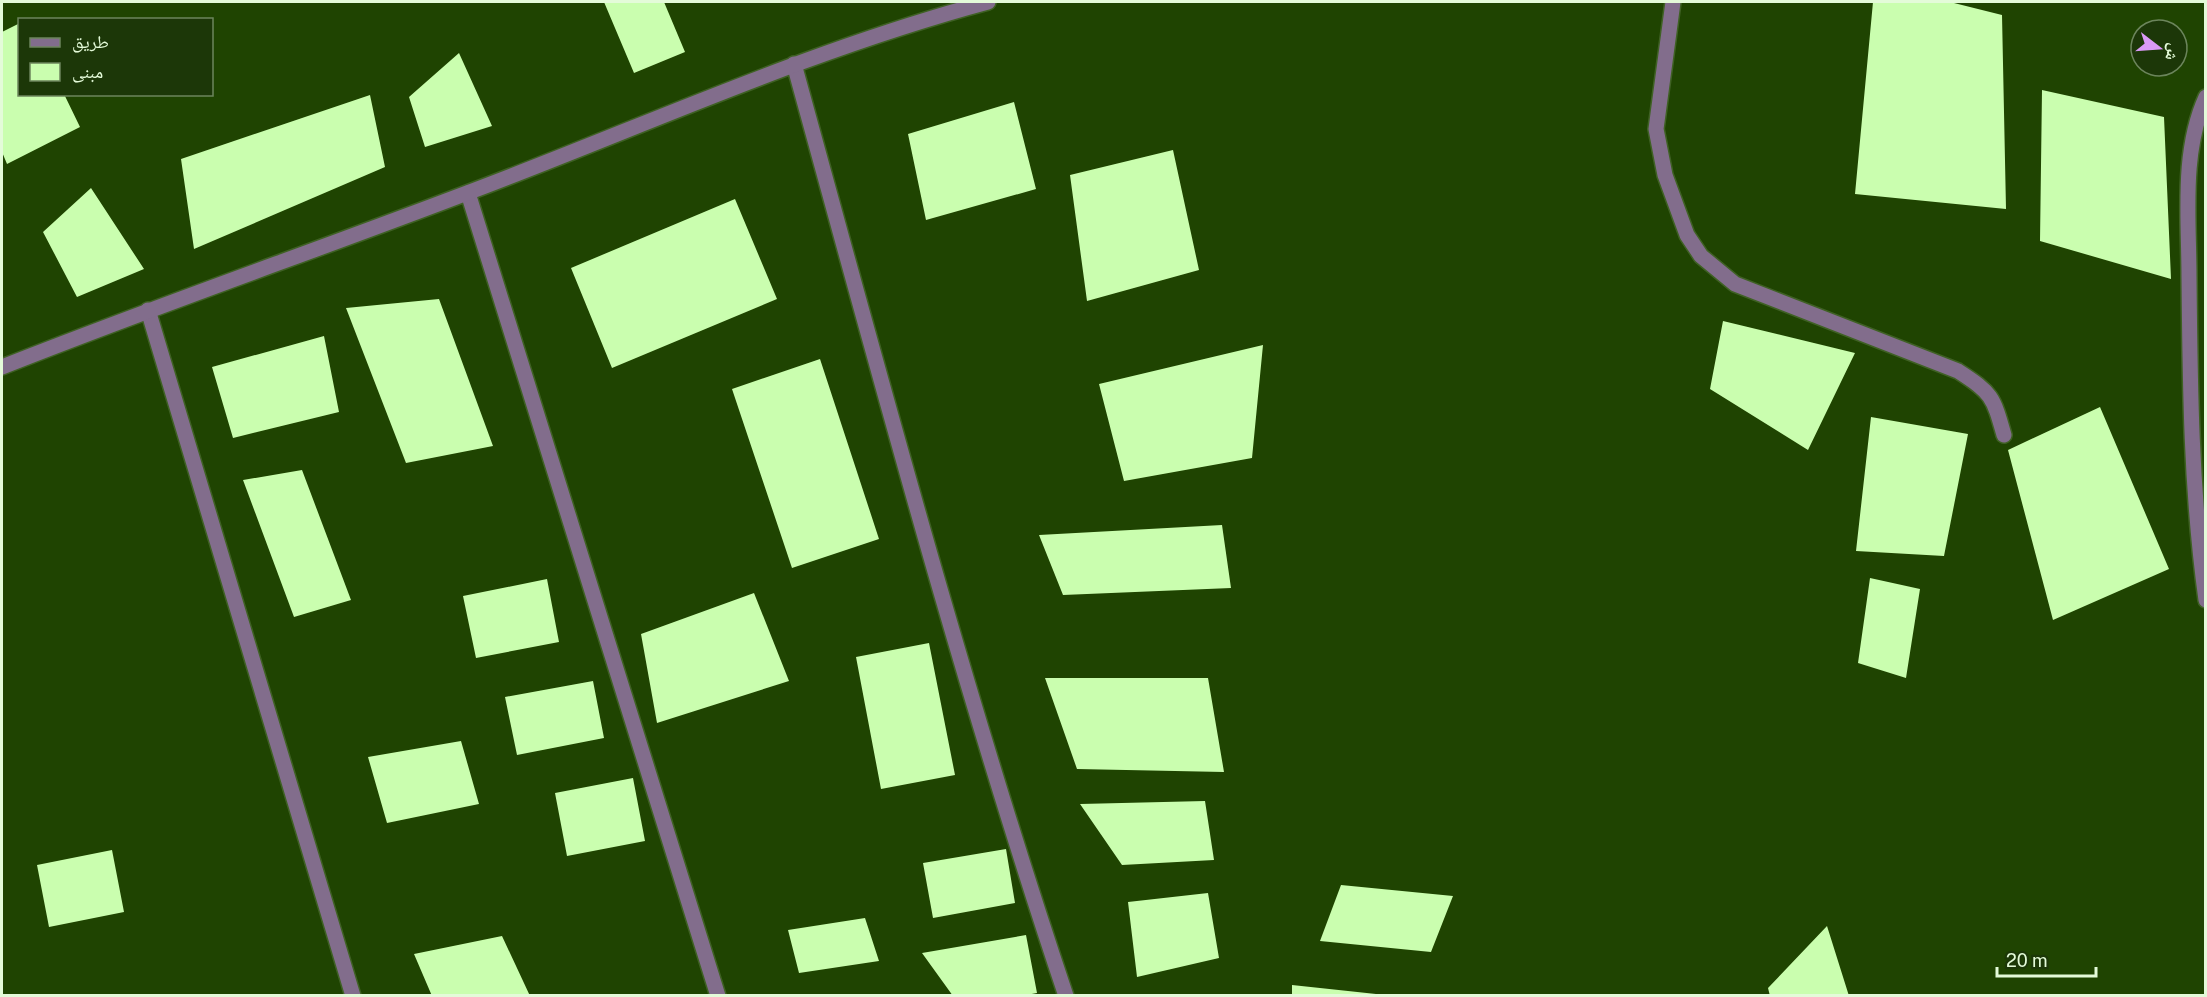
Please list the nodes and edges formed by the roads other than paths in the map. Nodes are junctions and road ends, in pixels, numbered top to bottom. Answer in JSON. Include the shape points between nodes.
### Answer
{"nodes":[{"id":1,"x":988,"y":2,"type":"edge"},
{"id":2,"x":1673,"y":2,"type":"edge"},
{"id":3,"x":794,"y":64,"type":"junction"},
{"id":4,"x":2205,"y":97,"type":"edge"},
{"id":5,"x":468,"y":193,"type":"junction"},
{"id":6,"x":148,"y":310,"type":"junction"},
{"id":7,"x":2,"y":366,"type":"edge"},
{"id":8,"x":2004,"y":435,"type":"dead end"},
{"id":9,"x":2205,"y":600,"type":"edge"},
{"id":10,"x":353,"y":996,"type":"edge"},
{"id":11,"x":718,"y":996,"type":"edge"},
{"id":12,"x":1066,"y":996,"type":"edge"}],
"edges":[{"from":1,"to":3,"type":"street"},
{"from":2,"to":8,"type":"street","via":[[1656,129],[1665,175],[1687,235],[1701,256],[1735,284],[1958,371],[1995,400]]},
{"from":3,"to":5,"type":"street"},
{"from":3,"to":12,"type":"street","via":[[925,535]]},
{"from":4,"to":9,"type":"street","via":[[2189,161],[2189,269],[2190,404],[2196,527]]},
{"from":5,"to":6,"type":"street"},
{"from":5,"to":11,"type":"street"},
{"from":6,"to":7,"type":"street"},
{"from":6,"to":10,"type":"street"}]}
